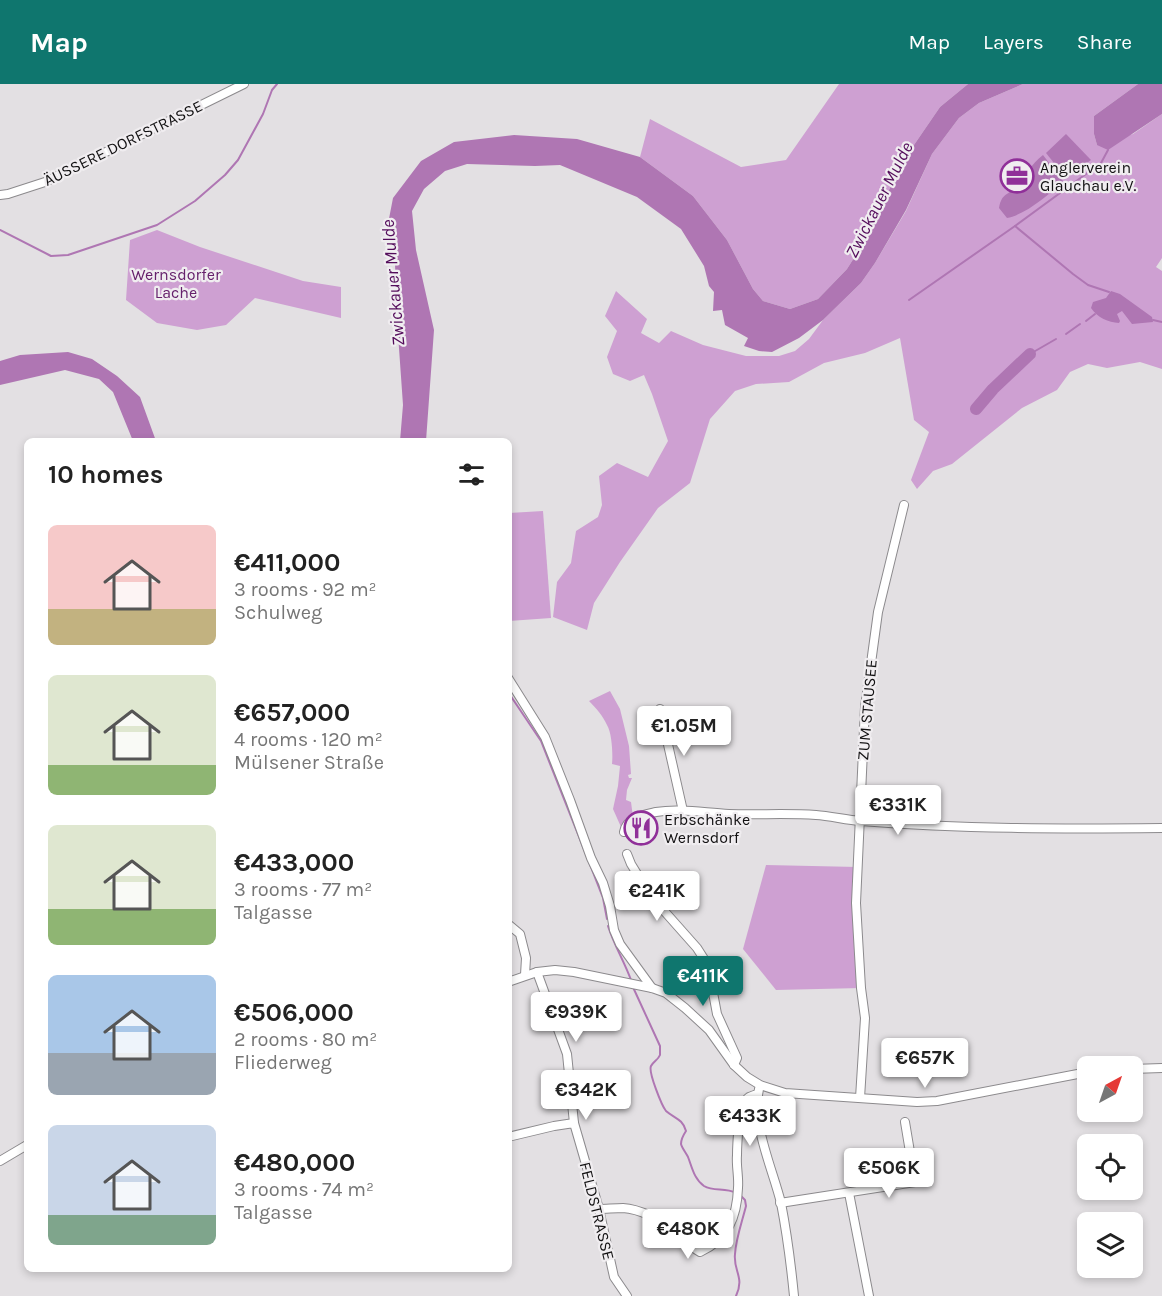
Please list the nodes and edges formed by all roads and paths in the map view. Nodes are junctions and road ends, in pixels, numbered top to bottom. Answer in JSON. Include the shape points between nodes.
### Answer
{"nodes":[{"id":1,"x":244,"y":84,"type":"edge"},
{"id":2,"x":0,"y":195,"type":"edge"},
{"id":3,"x":904,"y":505,"type":"dead end"},
{"id":4,"x":512,"y":684,"type":"edge"},
{"id":5,"x":660,"y":709,"type":"dead end"},
{"id":6,"x":683,"y":811,"type":"junction"},
{"id":7,"x":859,"y":821,"type":"junction"},
{"id":8,"x":1162,"y":828,"type":"edge"},
{"id":9,"x":624,"y":832,"type":"dead end"},
{"id":10,"x":627,"y":854,"type":"dead end"},
{"id":11,"x":512,"y":927,"type":"edge"},
{"id":12,"x":537,"y":972,"type":"junction"},
{"id":13,"x":525,"y":975,"type":"junction"},
{"id":14,"x":512,"y":980,"type":"edge"},
{"id":15,"x":652,"y":987,"type":"junction"},
{"id":16,"x":735,"y":1065,"type":"junction"},
{"id":17,"x":1162,"y":1068,"type":"edge"},
{"id":18,"x":1143,"y":1069,"type":"edge"},
{"id":19,"x":1077,"y":1074,"type":"edge"},
{"id":20,"x":760,"y":1085,"type":"junction"},
{"id":21,"x":758,"y":1094,"type":"junction"},
{"id":22,"x":860,"y":1098,"type":"junction"},
{"id":23,"x":905,"y":1122,"type":"dead end"},
{"id":24,"x":574,"y":1123,"type":"junction"},
{"id":25,"x":512,"y":1136,"type":"edge"},
{"id":26,"x":24,"y":1146,"type":"edge"},
{"id":27,"x":0,"y":1161,"type":"edge"},
{"id":28,"x":849,"y":1193,"type":"junction"},
{"id":29,"x":780,"y":1203,"type":"junction"},
{"id":30,"x":599,"y":1209,"type":"junction"},
{"id":31,"x":627,"y":1296,"type":"edge"},
{"id":32,"x":794,"y":1296,"type":"edge"},
{"id":33,"x":869,"y":1296,"type":"edge"}],
"edges":[{"from":1,"to":2,"type":"street","name":"ÄUSSERE DORFSTRASSE","via":[[45,182]]},
{"from":3,"to":7,"type":"street","name":"ZUM STAUSEE","via":[[878,612],[865,706]]},
{"from":4,"to":15,"type":"street","via":[[545,737],[603,884],[620,944]]},
{"from":5,"to":6,"type":"street"},
{"from":6,"to":7,"type":"street","via":[[817,815]]},
{"from":6,"to":9,"type":"street","via":[[656,812],[632,819]]},
{"from":7,"to":8,"type":"street"},
{"from":7,"to":22,"type":"street","name":"ZUM STAUSEE","via":[[856,903],[865,1018]]},
{"from":10,"to":16,"type":"street","via":[[650,895],[704,959],[717,1014],[737,1058]]},
{"from":11,"to":13,"type":"street","via":[[520,934],[526,958]]},
{"from":12,"to":13,"type":"street"},
{"from":12,"to":15,"type":"street","via":[[574,972]]},
{"from":12,"to":24,"type":"street","name":"FELDSTRASSE","via":[[567,1054]]},
{"from":13,"to":14,"type":"street"},
{"from":15,"to":16,"type":"street","via":[[685,1008]]},
{"from":16,"to":20,"type":"street"},
{"from":17,"to":18,"type":"street"},
{"from":19,"to":22,"type":"street","via":[[937,1101]]},
{"from":20,"to":21,"type":"street"},
{"from":20,"to":22,"type":"street","via":[[785,1093]]},
{"from":21,"to":29,"type":"street","via":[[759,1124]]},
{"from":21,"to":30,"type":"street","via":[[746,1101],[740,1114],[735,1210],[729,1228],[712,1246],[700,1252],[662,1222],[637,1211]]},
{"from":23,"to":28,"type":"street","via":[[915,1182]]},
{"from":24,"to":25,"type":"street"},
{"from":24,"to":30,"type":"street","name":"FELDSTRASSE"},
{"from":26,"to":27,"type":"street"},
{"from":28,"to":29,"type":"street"},
{"from":28,"to":33,"type":"street"},
{"from":29,"to":32,"type":"street"},
{"from":30,"to":31,"type":"street","name":"FELDSTRASSE","via":[[614,1277]]}]}
